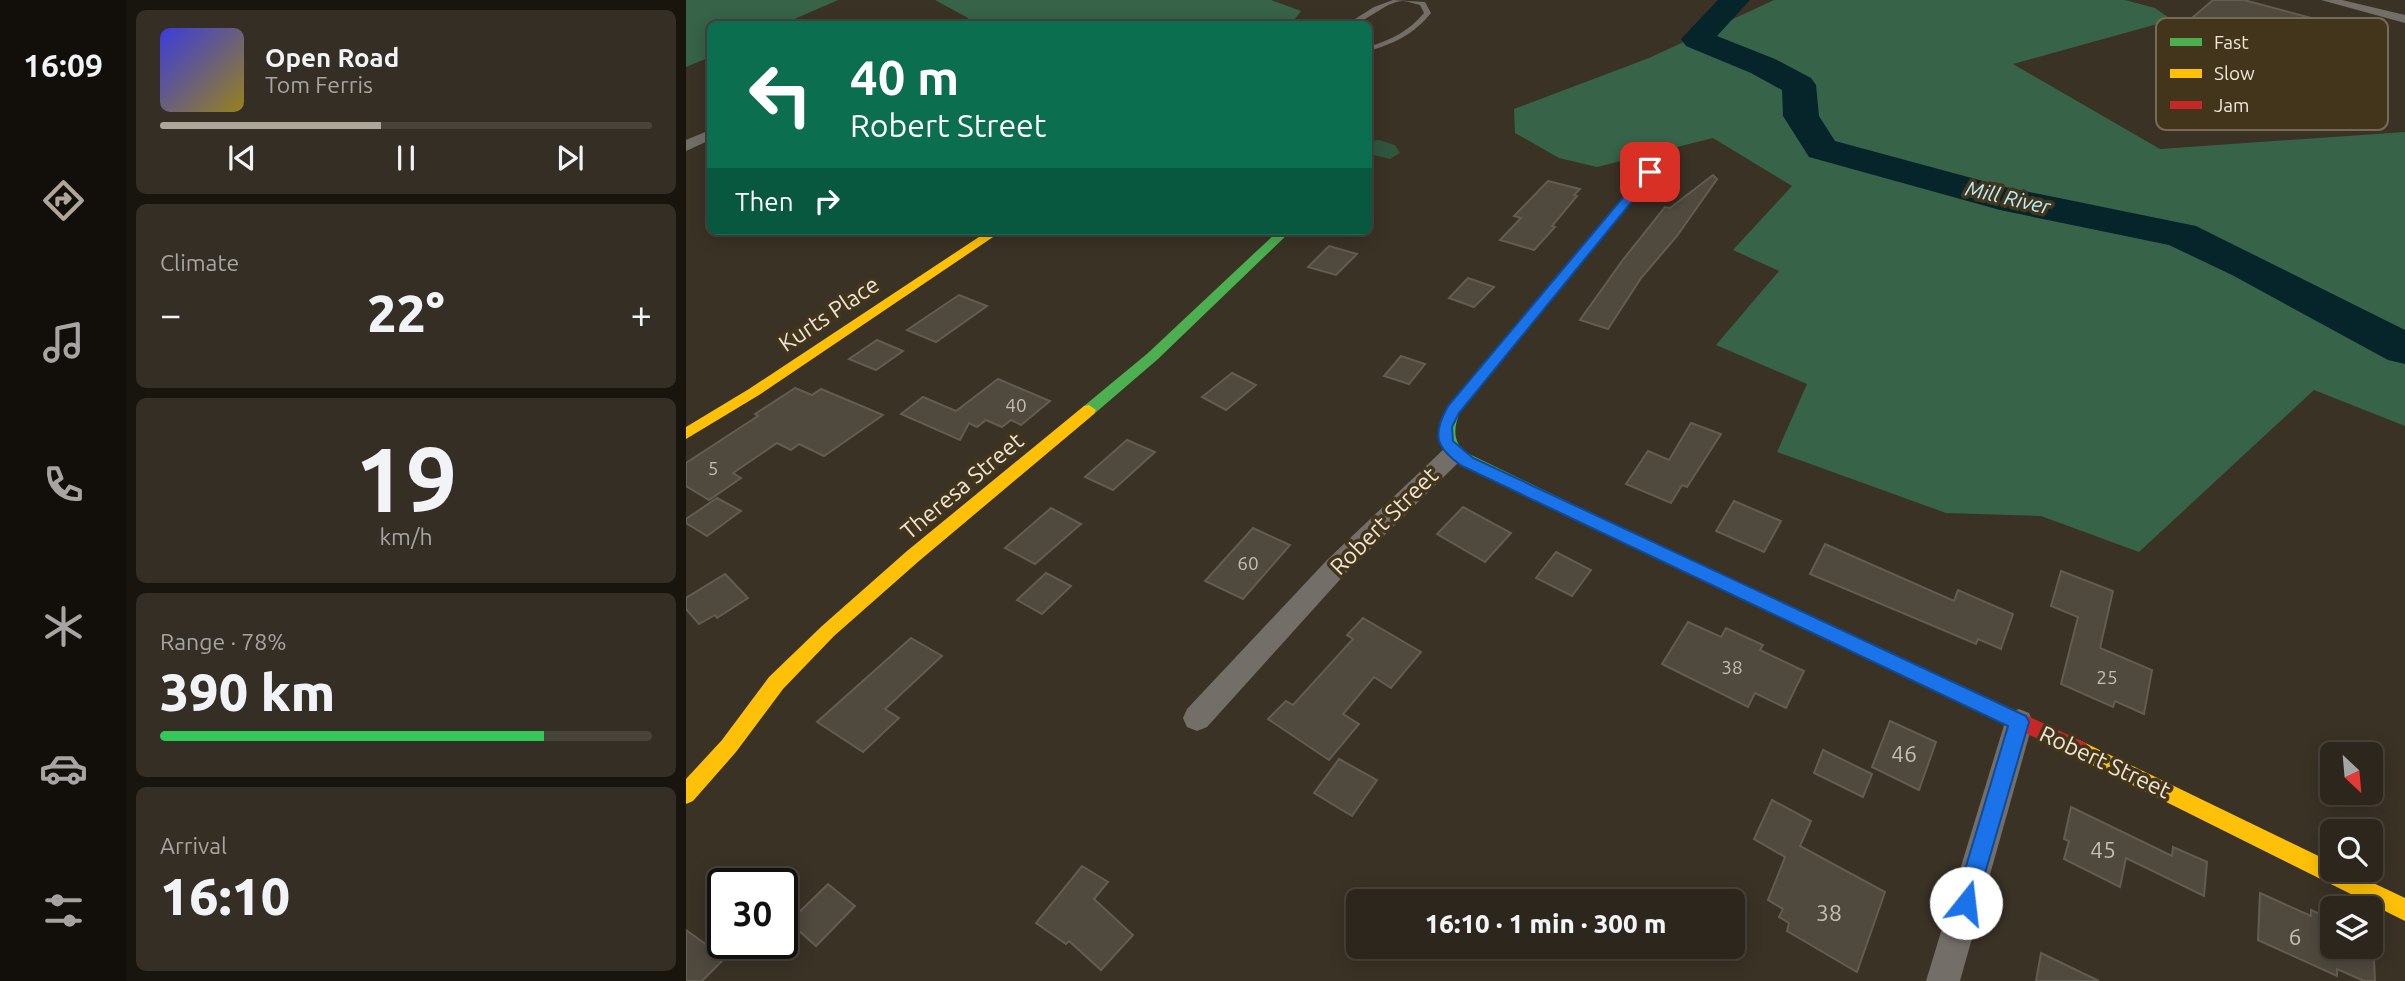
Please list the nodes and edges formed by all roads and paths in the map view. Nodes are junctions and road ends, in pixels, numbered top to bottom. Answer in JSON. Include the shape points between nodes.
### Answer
{"nodes":[{"id":1,"x":1400,"y":0,"type":"edge"},
{"id":2,"x":1406,"y":0,"type":"edge"},
{"id":3,"x":2327,"y":0,"type":"edge"},
{"id":4,"x":2345,"y":2,"type":"edge"},
{"id":5,"x":2405,"y":19,"type":"edge"},
{"id":6,"x":1355,"y":21,"type":"edge"},
{"id":7,"x":1372,"y":48,"type":"edge"},
{"id":8,"x":707,"y":136,"type":"edge"},
{"id":9,"x":686,"y":146,"type":"edge"},
{"id":10,"x":1650,"y":172,"type":"dead end"},
{"id":11,"x":990,"y":235,"type":"edge"},
{"id":12,"x":1281,"y":235,"type":"edge"},
{"id":13,"x":686,"y":434,"type":"edge"},
{"id":14,"x":1454,"y":453,"type":"junction"},
{"id":15,"x":1197,"y":718,"type":"dead end"},
{"id":16,"x":2019,"y":722,"type":"junction"},
{"id":17,"x":686,"y":794,"type":"edge"},
{"id":18,"x":2405,"y":910,"type":"edge"},
{"id":19,"x":1943,"y":981,"type":"edge"}],
"edges":[{"from":1,"to":6,"type":"lane"},
{"from":2,"to":7,"type":"lane","via":[[1423,3],[1428,13],[1397,41]]},
{"from":3,"to":4,"type":"street"},
{"from":4,"to":5,"type":"street"},
{"from":8,"to":9,"type":"street"},
{"from":10,"to":14,"type":"street","via":[[1454,410],[1444,427],[1446,442]]},
{"from":11,"to":13,"type":"street","name":"Kurts Place"},
{"from":12,"to":17,"type":"street","name":"Theresa Street","via":[[1153,356],[828,631],[776,683]]},
{"from":14,"to":15,"type":"street","name":"Robert Street","via":[[1336,567]]},
{"from":14,"to":16,"type":"street","name":"Robert Street"},
{"from":16,"to":18,"type":"street","name":"Robert Street"},
{"from":16,"to":19,"type":"street"}]}
